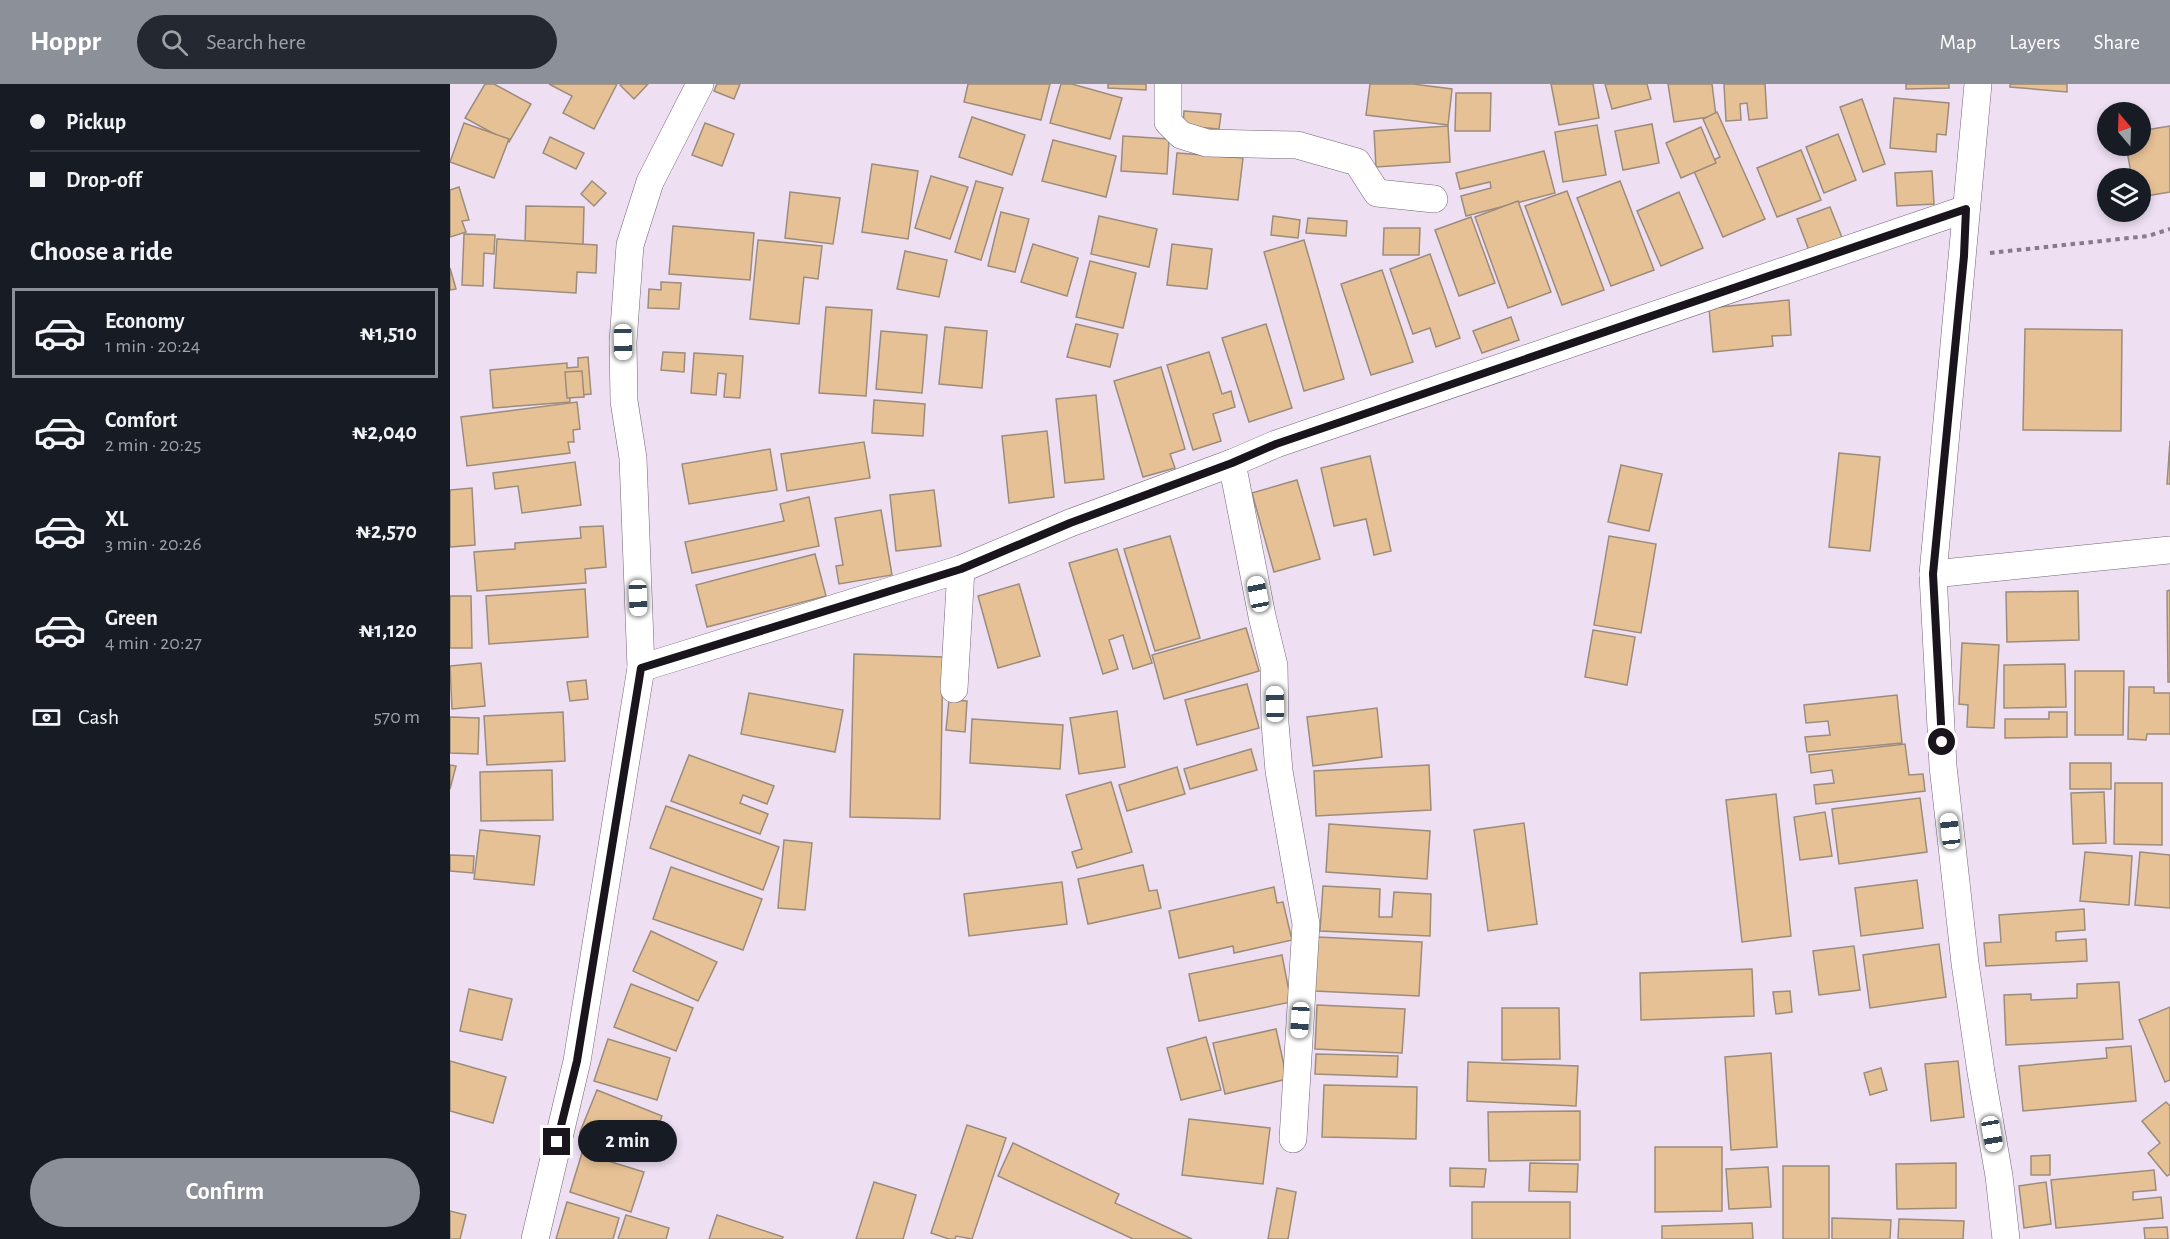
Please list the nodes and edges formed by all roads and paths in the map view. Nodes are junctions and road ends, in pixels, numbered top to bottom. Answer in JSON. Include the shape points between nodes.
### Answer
{"nodes":[{"id":1,"x":700,"y":84,"type":"edge"},
{"id":2,"x":1168,"y":84,"type":"edge"},
{"id":3,"x":1978,"y":84,"type":"edge"},
{"id":4,"x":1434,"y":199,"type":"dead end"},
{"id":5,"x":1966,"y":209,"type":"junction"},
{"id":6,"x":2170,"y":229,"type":"edge"},
{"id":7,"x":1964,"y":256,"type":"junction"},
{"id":8,"x":1232,"y":463,"type":"junction"},
{"id":9,"x":2170,"y":550,"type":"edge"},
{"id":10,"x":961,"y":569,"type":"junction"},
{"id":11,"x":1933,"y":574,"type":"junction"},
{"id":12,"x":641,"y":668,"type":"junction"},
{"id":13,"x":954,"y":689,"type":"dead end"},
{"id":14,"x":1293,"y":1139,"type":"dead end"},
{"id":15,"x":535,"y":1239,"type":"edge"},
{"id":16,"x":2006,"y":1239,"type":"edge"}],
"edges":[{"from":1,"to":12,"type":"street","via":[[650,182],[630,245],[623,342],[624,401],[633,458]]},
{"from":2,"to":4,"type":"street","via":[[1168,122],[1180,135],[1207,143],[1297,145],[1357,162],[1377,193]]},
{"from":3,"to":5,"type":"street"},
{"from":5,"to":7,"type":"street"},
{"from":5,"to":8,"type":"street","via":[[1276,444]]},
{"from":6,"to":7,"type":"path","via":[[2148,236]]},
{"from":7,"to":11,"type":"street"},
{"from":8,"to":10,"type":"street","via":[[1070,523]]},
{"from":8,"to":14,"type":"street","via":[[1274,666],[1279,771],[1306,924]]},
{"from":9,"to":11,"type":"street"},
{"from":10,"to":12,"type":"street"},
{"from":10,"to":13,"type":"street"},
{"from":11,"to":16,"type":"street","via":[[1944,777],[1965,963]]},
{"from":12,"to":15,"type":"street","via":[[577,1061]]}]}
